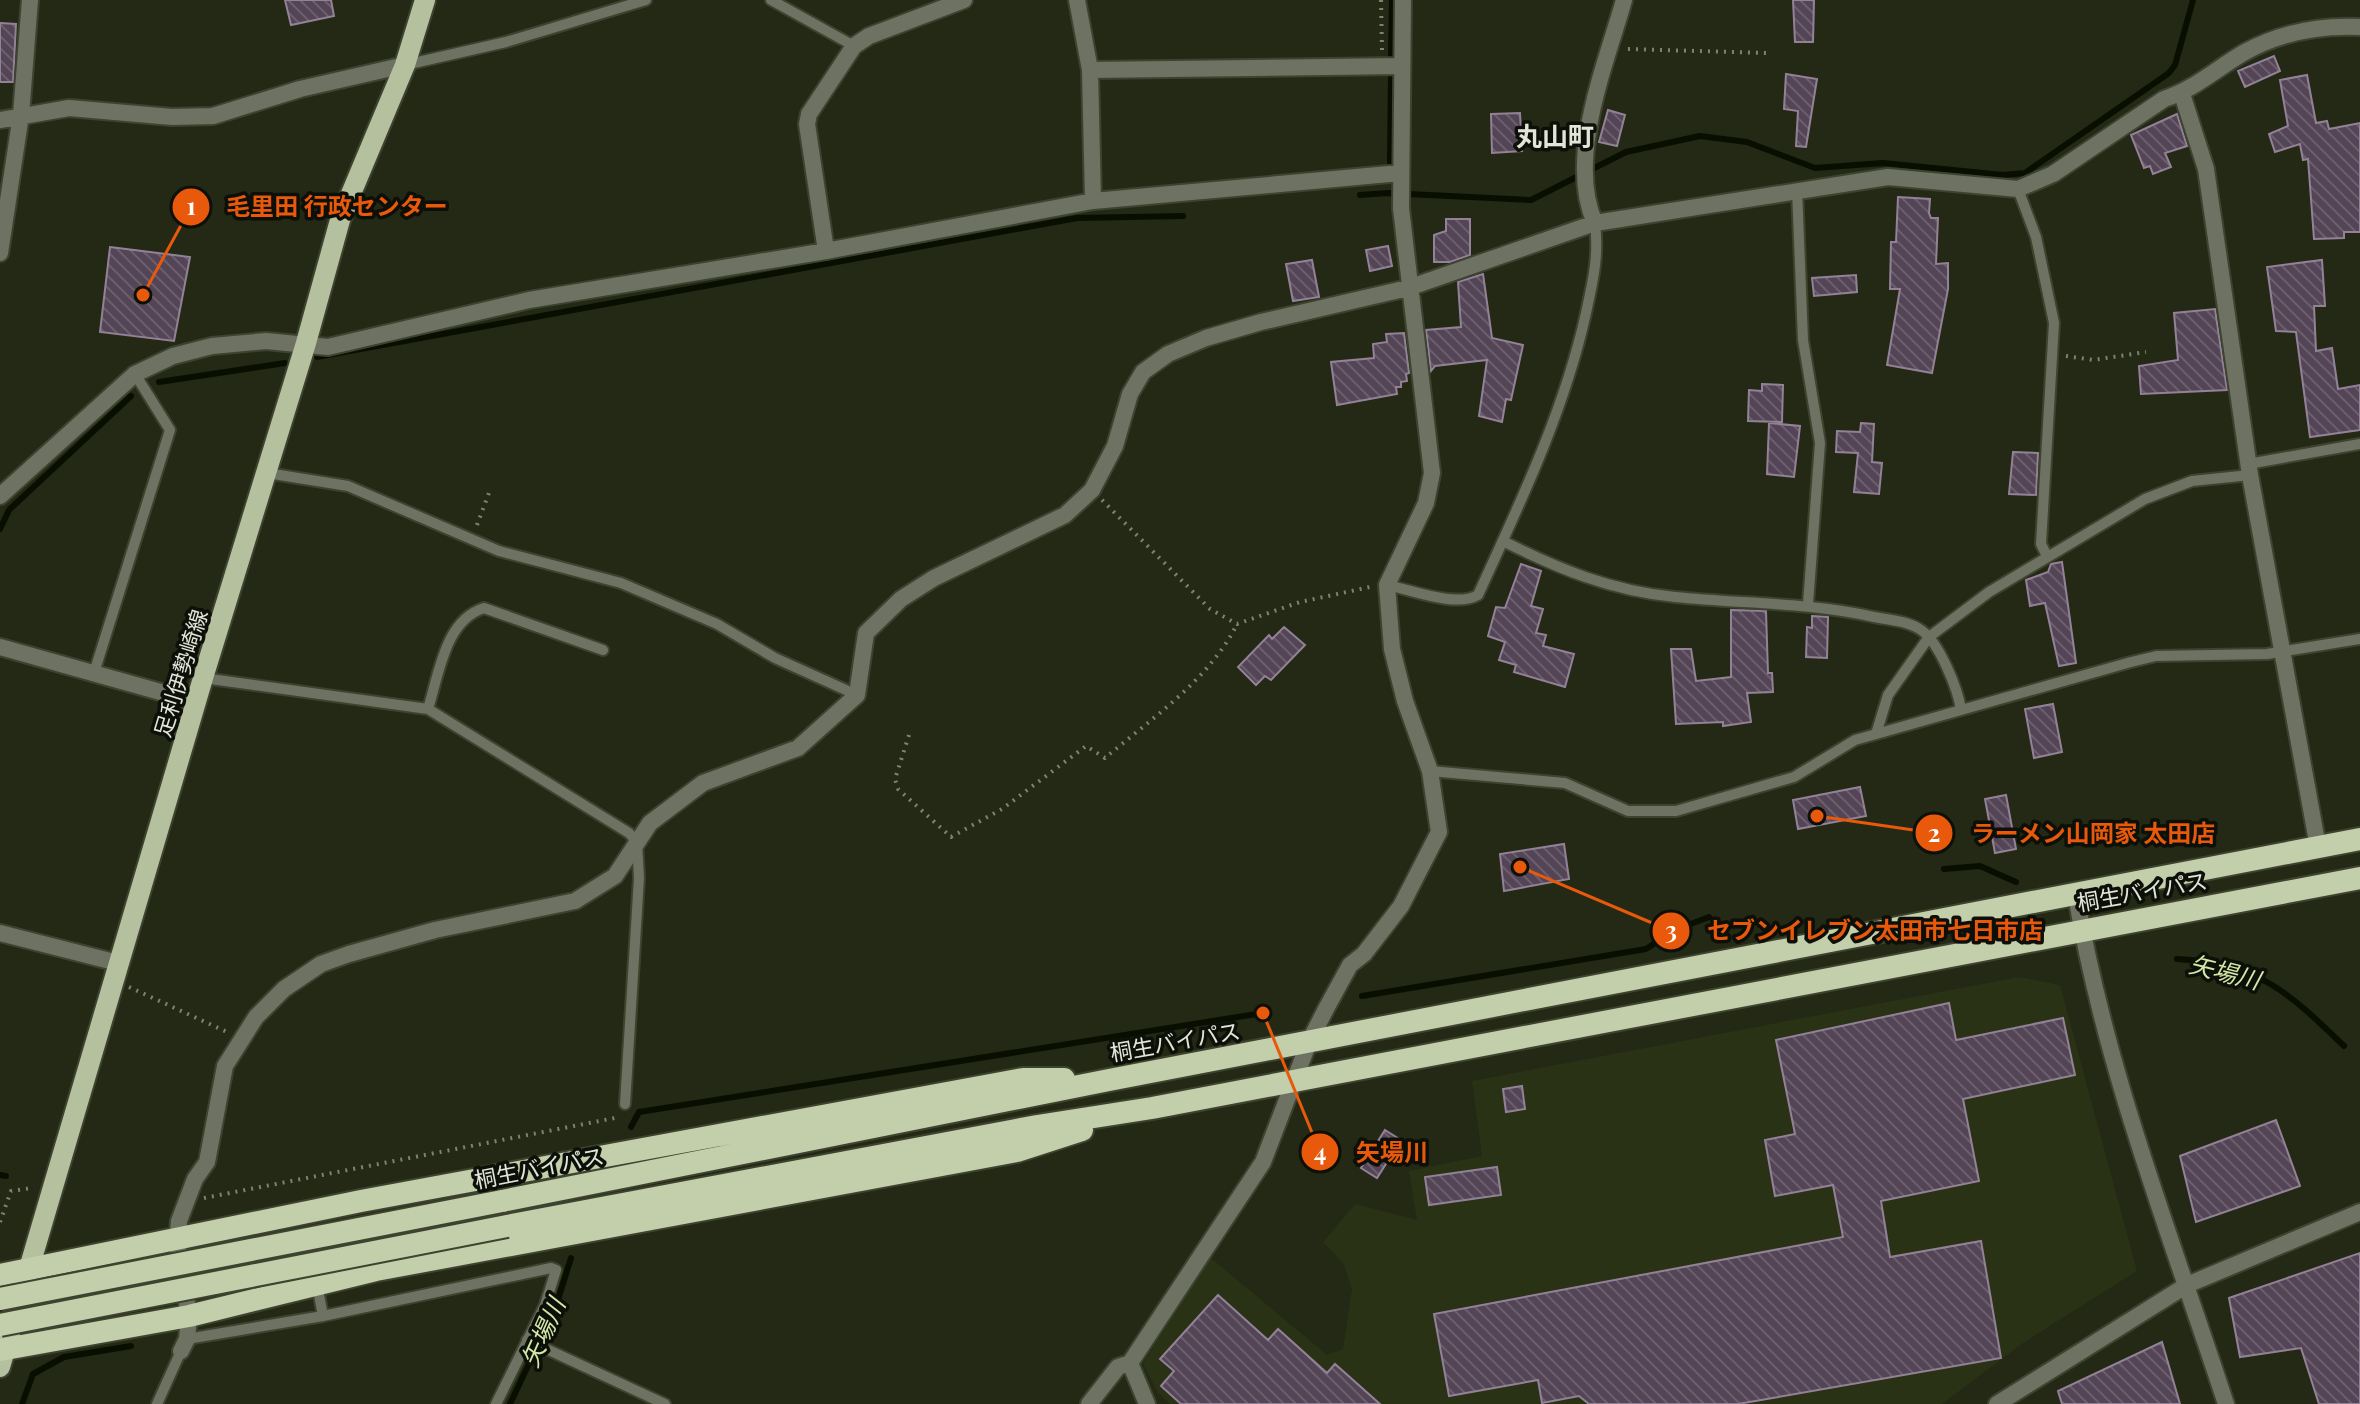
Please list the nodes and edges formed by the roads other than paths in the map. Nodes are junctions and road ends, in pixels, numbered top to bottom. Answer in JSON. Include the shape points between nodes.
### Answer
{"nodes":[{"id":1,"x":30,"y":0,"type":"edge"},
{"id":2,"x":425,"y":0,"type":"edge"},
{"id":3,"x":646,"y":0,"type":"edge"},
{"id":4,"x":771,"y":0,"type":"edge"},
{"id":5,"x":964,"y":0,"type":"edge"},
{"id":6,"x":1077,"y":0,"type":"edge"},
{"id":7,"x":1403,"y":0,"type":"edge"},
{"id":8,"x":1624,"y":0,"type":"edge"},
{"id":9,"x":2360,"y":27,"type":"edge"},
{"id":10,"x":854,"y":46,"type":"junction"},
{"id":11,"x":405,"y":65,"type":"junction"},
{"id":12,"x":1401,"y":66,"type":"junction"},
{"id":13,"x":1090,"y":70,"type":"junction"},
{"id":14,"x":2182,"y":94,"type":"junction"},
{"id":15,"x":21,"y":115,"type":"junction"},
{"id":16,"x":0,"y":120,"type":"edge"},
{"id":17,"x":1400,"y":178,"type":"junction"},
{"id":18,"x":1797,"y":189,"type":"junction"},
{"id":19,"x":2018,"y":189,"type":"junction"},
{"id":20,"x":1093,"y":201,"type":"junction"},
{"id":21,"x":1595,"y":223,"type":"junction"},
{"id":22,"x":826,"y":251,"type":"junction"},
{"id":23,"x":0,"y":253,"type":"edge"},
{"id":24,"x":1408,"y":288,"type":"junction"},
{"id":25,"x":306,"y":343,"type":"junction"},
{"id":26,"x":135,"y":374,"type":"junction"},
{"id":27,"x":2360,"y":444,"type":"edge"},
{"id":28,"x":2249,"y":469,"type":"junction"},
{"id":29,"x":267,"y":473,"type":"junction"},
{"id":30,"x":0,"y":496,"type":"edge"},
{"id":31,"x":1503,"y":541,"type":"junction"},
{"id":32,"x":2047,"y":556,"type":"junction"},
{"id":33,"x":1387,"y":585,"type":"junction"},
{"id":34,"x":1808,"y":604,"type":"junction"},
{"id":35,"x":1929,"y":637,"type":"junction"},
{"id":36,"x":2360,"y":639,"type":"edge"},
{"id":37,"x":0,"y":647,"type":"edge"},
{"id":38,"x":603,"y":650,"type":"dead end"},
{"id":39,"x":2282,"y":652,"type":"junction"},
{"id":40,"x":94,"y":673,"type":"junction"},
{"id":41,"x":203,"y":678,"type":"junction"},
{"id":42,"x":857,"y":695,"type":"junction"},
{"id":43,"x":196,"y":702,"type":"junction"},
{"id":44,"x":428,"y":709,"type":"junction"},
{"id":45,"x":1961,"y":710,"type":"junction"},
{"id":46,"x":1876,"y":734,"type":"junction"},
{"id":47,"x":1430,"y":771,"type":"junction"},
{"id":48,"x":2360,"y":839,"type":"edge"},
{"id":49,"x":637,"y":842,"type":"junction"},
{"id":50,"x":2318,"y":847,"type":"junction"},
{"id":51,"x":2360,"y":878,"type":"edge"},
{"id":52,"x":2076,"y":895,"type":"junction"},
{"id":53,"x":2081,"y":928,"type":"junction"},
{"id":54,"x":0,"y":933,"type":"edge"},
{"id":55,"x":115,"y":972,"type":"junction"},
{"id":56,"x":1309,"y":1042,"type":"junction"},
{"id":57,"x":1109,"y":1080,"type":"junction"},
{"id":58,"x":1294,"y":1080,"type":"junction"},
{"id":59,"x":625,"y":1104,"type":"road end"},
{"id":60,"x":1152,"y":1108,"type":"junction"},
{"id":61,"x":2360,"y":1212,"type":"edge"},
{"id":62,"x":177,"y":1241,"type":"junction"},
{"id":63,"x":30,"y":1270,"type":"junction"},
{"id":64,"x":0,"y":1275,"type":"edge"},
{"id":65,"x":317,"y":1284,"type":"junction"},
{"id":66,"x":2187,"y":1285,"type":"junction"},
{"id":67,"x":0,"y":1299,"type":"edge"},
{"id":68,"x":189,"y":1316,"type":"junction"},
{"id":69,"x":323,"y":1316,"type":"junction"},
{"id":70,"x":0,"y":1325,"type":"edge"},
{"id":71,"x":527,"y":1340,"type":"junction"},
{"id":72,"x":184,"y":1345,"type":"junction"},
{"id":73,"x":2,"y":1355,"type":"edge"},
{"id":74,"x":1130,"y":1363,"type":"junction"},
{"id":75,"x":157,"y":1404,"type":"edge"},
{"id":76,"x":496,"y":1404,"type":"edge"},
{"id":77,"x":665,"y":1404,"type":"edge"},
{"id":78,"x":1089,"y":1404,"type":"edge"},
{"id":79,"x":1147,"y":1404,"type":"edge"},
{"id":80,"x":1997,"y":1404,"type":"edge"},
{"id":81,"x":2226,"y":1404,"type":"edge"}],
"edges":[{"from":1,"to":15,"type":"street"},
{"from":2,"to":11,"type":"main road","name":"足利伊勢崎線"},
{"from":3,"to":11,"type":"lane","via":[[506,42]]},
{"from":4,"to":10,"type":"lane"},
{"from":5,"to":10,"type":"street"},
{"from":6,"to":13,"type":"street"},
{"from":7,"to":12,"type":"street"},
{"from":8,"to":21,"type":"street","via":[[1583,156]]},
{"from":9,"to":14,"type":"street","via":[[2320,28],[2271,40]]},
{"from":10,"to":22,"type":"street","via":[[807,124]]},
{"from":11,"to":15,"type":"street","via":[[213,116],[69,108]]},
{"from":11,"to":25,"type":"main road","name":"足利伊勢崎線","via":[[340,220]]},
{"from":12,"to":13,"type":"street"},
{"from":12,"to":17,"type":"street"},
{"from":13,"to":20,"type":"street"},
{"from":14,"to":19,"type":"street","via":[[2164,99],[2053,174]]},
{"from":14,"to":28,"type":"street","via":[[2206,169]]},
{"from":15,"to":16,"type":"street"},
{"from":15,"to":23,"type":"street"},
{"from":17,"to":20,"type":"street"},
{"from":17,"to":24,"type":"street"},
{"from":18,"to":19,"type":"street","via":[[1888,177]]},
{"from":18,"to":21,"type":"street"},
{"from":18,"to":34,"type":"lane","via":[[1803,340],[1820,443]]},
{"from":19,"to":32,"type":"lane","via":[[2050,291],[2054,355],[2041,544]]},
{"from":20,"to":22,"type":"street"},
{"from":21,"to":24,"type":"street"},
{"from":21,"to":31,"type":"lane","via":[[1599,253],[1573,373]]},
{"from":22,"to":25,"type":"street","via":[[529,300],[328,347]]},
{"from":24,"to":33,"type":"street","via":[[1432,473],[1426,503]]},
{"from":24,"to":42,"type":"street","via":[[1206,338],[1143,372],[1092,490],[1065,515],[901,599],[866,633]]},
{"from":25,"to":26,"type":"street","via":[[212,346]]},
{"from":25,"to":29,"type":"main road","name":"足利伊勢崎線"},
{"from":26,"to":30,"type":"street"},
{"from":26,"to":40,"type":"lane","via":[[170,430]]},
{"from":27,"to":28,"type":"lane"},
{"from":28,"to":32,"type":"lane","via":[[2170,489]]},
{"from":28,"to":39,"type":"street"},
{"from":29,"to":41,"type":"main road","name":"足利伊勢崎線"},
{"from":29,"to":42,"type":"lane","via":[[348,486],[499,551],[621,583],[717,624],[775,658]]},
{"from":31,"to":33,"type":"lane","via":[[1478,595],[1470,600]]},
{"from":31,"to":34,"type":"lane","via":[[1549,564],[1623,589]]},
{"from":32,"to":35,"type":"lane"},
{"from":33,"to":47,"type":"street","via":[[1392,649]]},
{"from":34,"to":35,"type":"lane","via":[[1910,624]]},
{"from":35,"to":45,"type":"lane","via":[[1954,682]]},
{"from":35,"to":46,"type":"lane","via":[[1888,695]]},
{"from":36,"to":39,"type":"lane"},
{"from":37,"to":40,"type":"street"},
{"from":38,"to":44,"type":"lane","via":[[484,608],[473,611],[453,632]]},
{"from":39,"to":45,"type":"lane","via":[[2156,656]]},
{"from":39,"to":50,"type":"street"},
{"from":40,"to":43,"type":"street"},
{"from":41,"to":43,"type":"main road","name":"足利伊勢崎線"},
{"from":41,"to":44,"type":"lane"},
{"from":42,"to":49,"type":"street","via":[[798,748],[703,783],[666,808]]},
{"from":43,"to":55,"type":"main road","name":"足利伊勢崎線"},
{"from":44,"to":49,"type":"lane"},
{"from":45,"to":46,"type":"lane"},
{"from":46,"to":47,"type":"lane","via":[[1855,740],[1794,777],[1676,811],[1628,811],[1565,783]]},
{"from":47,"to":56,"type":"street","via":[[1439,832],[1431,851],[1401,906],[1350,965]]},
{"from":48,"to":50,"type":"highway","name":"桐生バイパス"},
{"from":49,"to":59,"type":"lane"},
{"from":49,"to":62,"type":"street","via":[[615,876],[575,901],[435,930],[321,964],[284,989],[240,1038],[225,1066],[207,1162],[187,1201]]},
{"from":50,"to":52,"type":"highway","name":"桐生バイパス"},
{"from":51,"to":53,"type":"highway","name":"桐生バイパス"},
{"from":52,"to":53,"type":"street"},
{"from":52,"to":56,"type":"highway","name":"桐生バイパス"},
{"from":53,"to":58,"type":"highway","name":"桐生バイパス"},
{"from":53,"to":66,"type":"street","via":[[2150,1176]]},
{"from":54,"to":55,"type":"street"},
{"from":55,"to":63,"type":"main road","name":"足利伊勢崎線"},
{"from":56,"to":57,"type":"highway","name":"桐生バイパス"},
{"from":56,"to":58,"type":"street"},
{"from":57,"to":62,"type":"highway","via":[[1023,1079],[361,1201]]},
{"from":57,"to":67,"type":"highway","name":"桐生バイパス","bridge":true},
{"from":58,"to":60,"type":"highway","name":"桐生バイパス"},
{"from":58,"to":74,"type":"street","via":[[1263,1162]]},
{"from":60,"to":65,"type":"highway","via":[[1017,1151]]},
{"from":60,"to":70,"type":"highway","name":"桐生バイパス","bridge":true},
{"from":61,"to":66,"type":"street"},
{"from":62,"to":63,"type":"highway"},
{"from":62,"to":68,"type":"street"},
{"from":63,"to":64,"type":"highway"},
{"from":63,"to":73,"type":"main road","name":"足利伊勢崎線"},
{"from":65,"to":68,"type":"highway"},
{"from":65,"to":69,"type":"lane"},
{"from":66,"to":80,"type":"street"},
{"from":66,"to":81,"type":"street"},
{"from":68,"to":72,"type":"street"},
{"from":68,"to":73,"type":"highway"},
{"from":69,"to":71,"type":"lane","via":[[551,1268],[556,1270],[554,1282]]},
{"from":69,"to":72,"type":"lane"},
{"from":71,"to":76,"type":"lane"},
{"from":71,"to":77,"type":"lane"},
{"from":72,"to":75,"type":"lane"},
{"from":74,"to":78,"type":"street","via":[[1118,1367]]},
{"from":74,"to":79,"type":"street"}]}
